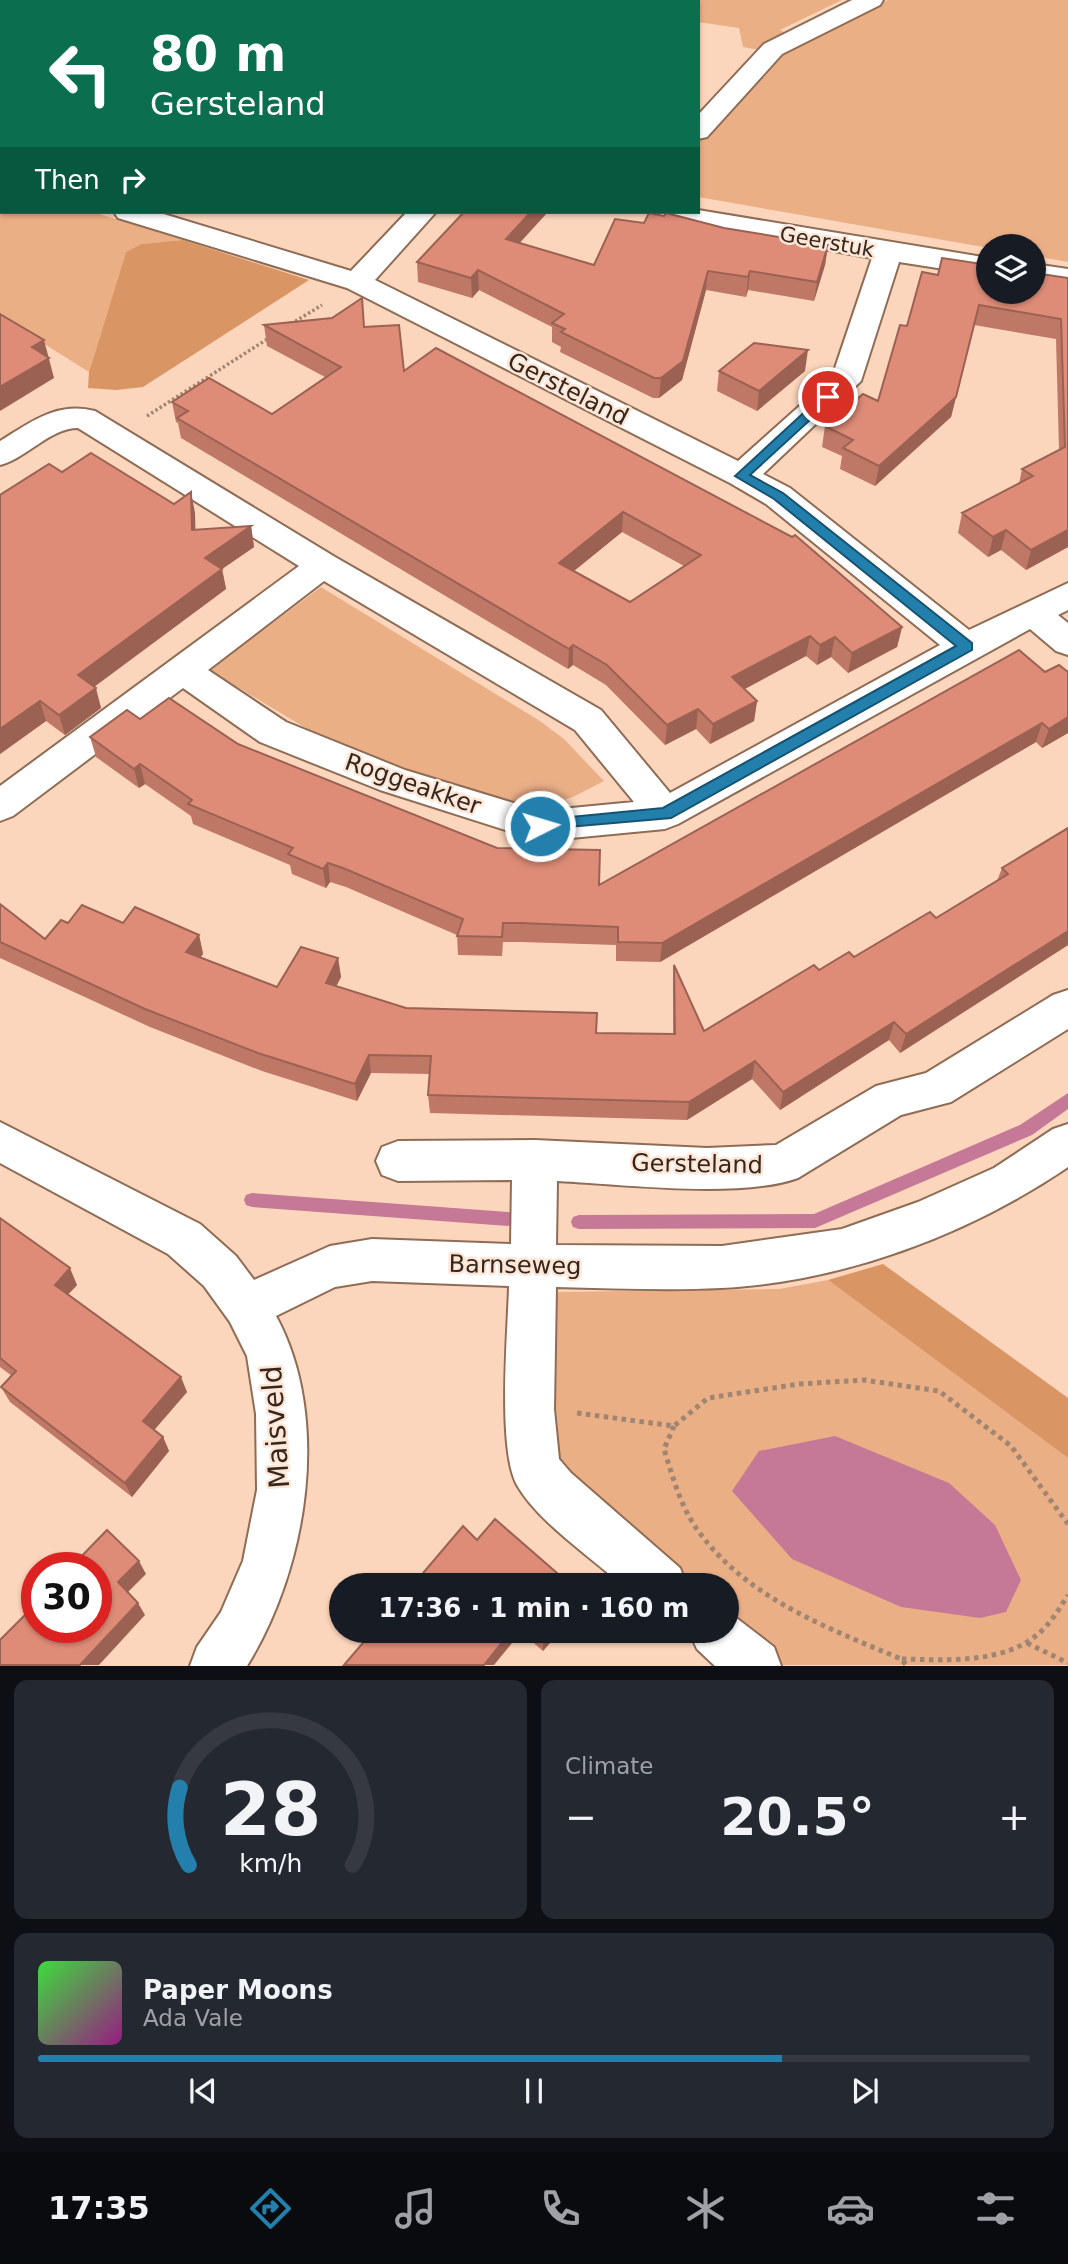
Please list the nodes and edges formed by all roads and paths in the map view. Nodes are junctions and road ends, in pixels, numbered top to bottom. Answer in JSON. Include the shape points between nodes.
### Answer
{"nodes":[{"id":1,"x":871,"y":0,"type":"edge"},
{"id":2,"x":700,"y":129,"type":"edge"},
{"id":3,"x":135,"y":214,"type":"edge"},
{"id":4,"x":420,"y":214,"type":"edge"},
{"id":5,"x":676,"y":214,"type":"edge"},
{"id":6,"x":888,"y":252,"type":"junction"},
{"id":7,"x":976,"y":265,"type":"edge"},
{"id":8,"x":1046,"y":275,"type":"edge"},
{"id":9,"x":1068,"y":278,"type":"edge"},
{"id":10,"x":357,"y":282,"type":"junction"},
{"id":11,"x":288,"y":326,"type":"edge"},
{"id":12,"x":277,"y":334,"type":"edge"},
{"id":13,"x":116,"y":436,"type":"junction"},
{"id":14,"x":0,"y":455,"type":"edge"},
{"id":15,"x":741,"y":476,"type":"junction"},
{"id":16,"x":323,"y":565,"type":"junction"},
{"id":17,"x":1068,"y":595,"type":"edge"},
{"id":18,"x":1034,"y":613,"type":"junction"},
{"id":19,"x":1068,"y":642,"type":"edge"},
{"id":20,"x":966,"y":647,"type":"junction"},
{"id":21,"x":182,"y":670,"type":"junction"},
{"id":22,"x":0,"y":806,"type":"edge"},
{"id":23,"x":665,"y":814,"type":"junction"},
{"id":24,"x":1068,"y":1007,"type":"edge"},
{"id":25,"x":0,"y":1141,"type":"edge"},
{"id":26,"x":1068,"y":1143,"type":"edge"},
{"id":27,"x":535,"y":1160,"type":"junction"},
{"id":28,"x":398,"y":1161,"type":"dead end"},
{"id":29,"x":531,"y":1266,"type":"junction"},
{"id":30,"x":246,"y":1307,"type":"junction"},
{"id":31,"x":530,"y":1409,"type":"junction"},
{"id":32,"x":674,"y":1426,"type":"junction"},
{"id":33,"x":1068,"y":1524,"type":"edge"},
{"id":34,"x":647,"y":1573,"type":"edge"},
{"id":35,"x":1068,"y":1595,"type":"edge"},
{"id":36,"x":729,"y":1643,"type":"edge"},
{"id":37,"x":1027,"y":1643,"type":"junction"},
{"id":38,"x":901,"y":1659,"type":"junction"},
{"id":39,"x":1068,"y":1663,"type":"edge"},
{"id":40,"x":216,"y":1665,"type":"edge"},
{"id":41,"x":755,"y":1665,"type":"edge"},
{"id":42,"x":907,"y":1665,"type":"edge"}],
"edges":[{"from":1,"to":2,"type":"street","via":[[773,49]]},
{"from":3,"to":10,"type":"street","name":"Gersteland"},
{"from":4,"to":10,"type":"street"},
{"from":5,"to":6,"type":"street","name":"Geerstuk"},
{"from":6,"to":7,"type":"street","name":"Geerstuk"},
{"from":6,"to":15,"type":"street","via":[[846,381]]},
{"from":8,"to":9,"type":"street"},
{"from":10,"to":11,"type":"path"},
{"from":10,"to":15,"type":"street","name":"Gersteland"},
{"from":12,"to":13,"type":"path"},
{"from":13,"to":14,"type":"street","via":[[84,418],[60,418]]},
{"from":13,"to":16,"type":"street"},
{"from":15,"to":20,"type":"street","name":"Gersteland","via":[[779,496]]},
{"from":16,"to":21,"type":"street"},
{"from":16,"to":23,"type":"street","via":[[588,720]]},
{"from":17,"to":18,"type":"street"},
{"from":18,"to":19,"type":"street"},
{"from":18,"to":20,"type":"street","name":"Roggeakker"},
{"from":20,"to":23,"type":"street","name":"Roggeakker"},
{"from":21,"to":22,"type":"street"},
{"from":21,"to":23,"type":"street","name":"Roggeakker","via":[[273,732],[393,780],[540,826]]},
{"from":24,"to":27,"type":"street","name":"Gersteland","via":[[936,1089],[891,1099],[782,1164],[707,1168]]},
{"from":25,"to":30,"type":"street","via":[[184,1239],[220,1271]]},
{"from":26,"to":29,"type":"street","name":"Barnseweg","via":[[1010,1182],[842,1250],[722,1267]]},
{"from":27,"to":28,"type":"street","name":"Gersteland"},
{"from":27,"to":29,"type":"street"},
{"from":29,"to":30,"type":"street","name":"Barnseweg","via":[[372,1260],[330,1267]]},
{"from":29,"to":31,"type":"street"},
{"from":30,"to":40,"type":"street","name":"Maisveld","via":[[270,1352],[280,1414],[282,1490],[268,1563],[239,1630]]},
{"from":31,"to":32,"type":"path"},
{"from":31,"to":34,"type":"street","via":[[535,1468],[553,1492]]},
{"from":32,"to":33,"type":"path","via":[[708,1398],[799,1384],[864,1380],[939,1391],[1011,1446]]},
{"from":32,"to":38,"type":"path","via":[[664,1449],[684,1510],[752,1589]]},
{"from":35,"to":37,"type":"path","via":[[1054,1618]]},
{"from":36,"to":41,"type":"street"},
{"from":37,"to":38,"type":"path","via":[[950,1660]]},
{"from":37,"to":39,"type":"path"},
{"from":38,"to":42,"type":"path"}]}
